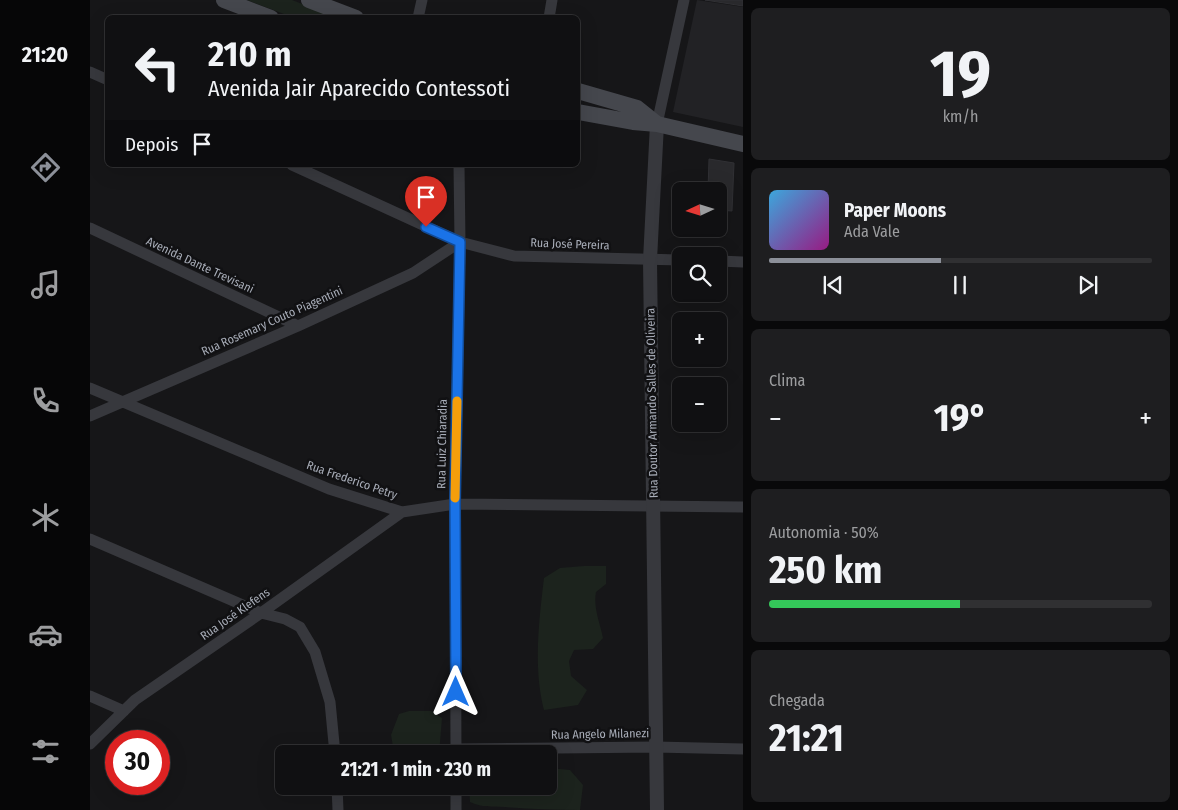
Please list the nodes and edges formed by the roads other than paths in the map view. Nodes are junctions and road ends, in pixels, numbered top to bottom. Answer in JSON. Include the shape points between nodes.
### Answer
{"nodes":[{"id":1,"x":224,"y":0,"type":"edge"},
{"id":2,"x":309,"y":0,"type":"edge"},
{"id":3,"x":422,"y":0,"type":"edge"},
{"id":4,"x":552,"y":0,"type":"edge"},
{"id":5,"x":684,"y":0,"type":"edge"},
{"id":6,"x":263,"y":15,"type":"edge"},
{"id":7,"x":348,"y":15,"type":"edge"},
{"id":8,"x":419,"y":15,"type":"edge"},
{"id":9,"x":550,"y":15,"type":"edge"},
{"id":10,"x":90,"y":72,"type":"edge"},
{"id":11,"x":105,"y":79,"type":"edge"},
{"id":12,"x":580,"y":92,"type":"edge"},
{"id":13,"x":580,"y":112,"type":"edge"},
{"id":14,"x":657,"y":124,"type":"junction"},
{"id":15,"x":743,"y":144,"type":"edge"},
{"id":16,"x":296,"y":167,"type":"edge"},
{"id":17,"x":459,"y":167,"type":"edge"},
{"id":18,"x":90,"y":228,"type":"edge"},
{"id":19,"x":460,"y":242,"type":"junction"},
{"id":20,"x":650,"y":260,"type":"junction"},
{"id":21,"x":672,"y":260,"type":"edge"},
{"id":22,"x":727,"y":261,"type":"edge"},
{"id":23,"x":743,"y":262,"type":"edge"},
{"id":24,"x":298,"y":326,"type":"junction"},
{"id":25,"x":90,"y":388,"type":"edge"},
{"id":26,"x":123,"y":400,"type":"junction"},
{"id":27,"x":90,"y":416,"type":"edge"},
{"id":28,"x":455,"y":504,"type":"junction"},
{"id":29,"x":654,"y":506,"type":"junction"},
{"id":30,"x":743,"y":507,"type":"edge"},
{"id":31,"x":402,"y":512,"type":"junction"},
{"id":32,"x":90,"y":540,"type":"edge"},
{"id":33,"x":261,"y":613,"type":"junction"},
{"id":34,"x":90,"y":696,"type":"edge"},
{"id":35,"x":124,"y":711,"type":"junction"},
{"id":36,"x":90,"y":744,"type":"edge"},
{"id":37,"x":335,"y":745,"type":"edge"},
{"id":38,"x":456,"y":745,"type":"edge"},
{"id":39,"x":656,"y":747,"type":"junction"},
{"id":40,"x":557,"y":749,"type":"edge"},
{"id":41,"x":743,"y":749,"type":"edge"},
{"id":42,"x":337,"y":795,"type":"edge"},
{"id":43,"x":456,"y":795,"type":"edge"},
{"id":44,"x":338,"y":810,"type":"edge"},
{"id":45,"x":456,"y":810,"type":"edge"},
{"id":46,"x":657,"y":810,"type":"edge"}],
"edges":[{"from":1,"to":6,"type":"main road"},
{"from":2,"to":7,"type":"main road"},
{"from":3,"to":8,"type":"street"},
{"from":4,"to":9,"type":"street"},
{"from":5,"to":14,"type":"street","name":"Rua Doutor Armando Salles de Oliveira"},
{"from":10,"to":11,"type":"street"},
{"from":12,"to":14,"type":"main road","via":[[637,108]]},
{"from":13,"to":14,"type":"main road"},
{"from":14,"to":15,"type":"main road"},
{"from":14,"to":20,"type":"street","name":"Rua Doutor Armando Salles de Oliveira"},
{"from":16,"to":19,"type":"street","name":"Rua José Pereira"},
{"from":17,"to":19,"type":"street","name":"Rua Luiz Chiaradia"},
{"from":18,"to":24,"type":"street","name":"Avenida Dante Trevisani"},
{"from":19,"to":20,"type":"street","name":"Rua José Pereira","via":[[514,256]]},
{"from":19,"to":24,"type":"street","name":"Rua Rosemary Couto Piagentini","via":[[413,273]]},
{"from":19,"to":28,"type":"street","name":"Rua Luiz Chiaradia"},
{"from":20,"to":21,"type":"street","name":"Rua José Pereira"},
{"from":20,"to":29,"type":"street","name":"Rua Doutor Armando Salles de Oliveira"},
{"from":22,"to":23,"type":"street"},
{"from":24,"to":26,"type":"street","name":"Rua Rosemary Couto Piagentini"},
{"from":25,"to":26,"type":"street","name":"Rua Frederico Petry"},
{"from":26,"to":27,"type":"street","name":"Rua Rosemary Couto Piagentini"},
{"from":26,"to":31,"type":"street","name":"Rua Frederico Petry","via":[[329,489]]},
{"from":28,"to":29,"type":"street","name":"Rua Frederico Petry"},
{"from":28,"to":31,"type":"street","name":"Rua Frederico Petry"},
{"from":28,"to":38,"type":"street","name":"Rua Luiz Chiaradia"},
{"from":29,"to":30,"type":"street","name":"Rua Frederico Petry"},
{"from":29,"to":39,"type":"street","name":"Rua Doutor Armando Salles de Oliveira"},
{"from":31,"to":33,"type":"street","name":"Rua José Klefens"},
{"from":32,"to":33,"type":"street"},
{"from":33,"to":35,"type":"street","name":"Rua José Klefens","via":[[135,700]]},
{"from":33,"to":37,"type":"street","via":[[300,627],[315,652],[330,702]]},
{"from":34,"to":35,"type":"street"},
{"from":35,"to":36,"type":"street","name":"Rua José Klefens"},
{"from":39,"to":40,"type":"street","name":"Rua Angelo Milanezi"},
{"from":39,"to":41,"type":"street","name":"Rua Angelo Milanezi"},
{"from":39,"to":46,"type":"street","name":"Rua Doutor Armando Salles de Oliveira"},
{"from":42,"to":44,"type":"street"},
{"from":43,"to":45,"type":"street"}]}
